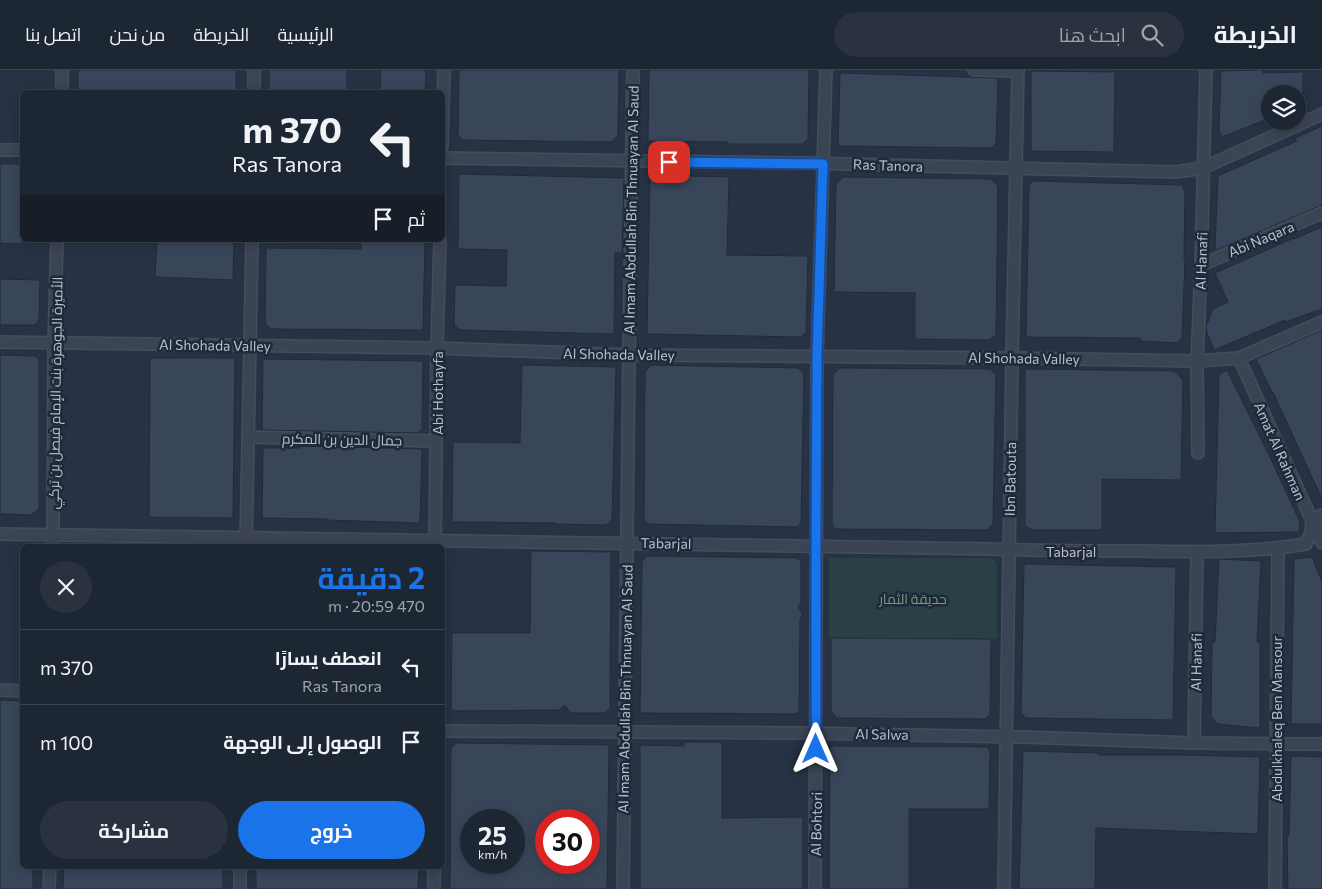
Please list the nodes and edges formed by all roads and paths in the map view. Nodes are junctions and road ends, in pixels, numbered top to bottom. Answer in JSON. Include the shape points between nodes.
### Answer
{"nodes":[{"id":1,"x":62,"y":70,"type":"edge"},
{"id":2,"x":254,"y":70,"type":"edge"},
{"id":3,"x":444,"y":70,"type":"edge"},
{"id":4,"x":633,"y":70,"type":"edge"},
{"id":5,"x":826,"y":70,"type":"edge"},
{"id":6,"x":974,"y":70,"type":"edge"},
{"id":7,"x":1018,"y":70,"type":"edge"},
{"id":8,"x":1206,"y":70,"type":"edge"},
{"id":9,"x":62,"y":90,"type":"edge"},
{"id":10,"x":254,"y":90,"type":"edge"},
{"id":11,"x":443,"y":90,"type":"edge"},
{"id":12,"x":1322,"y":114,"type":"edge"},
{"id":13,"x":0,"y":150,"type":"edge"},
{"id":14,"x":20,"y":150,"type":"edge"},
{"id":15,"x":445,"y":158,"type":"edge"},
{"id":16,"x":631,"y":161,"type":"junction"},
{"id":17,"x":823,"y":164,"type":"junction"},
{"id":18,"x":1203,"y":168,"type":"junction"},
{"id":19,"x":1015,"y":169,"type":"junction"},
{"id":20,"x":1322,"y":213,"type":"edge"},
{"id":21,"x":57,"y":242,"type":"edge"},
{"id":22,"x":252,"y":242,"type":"edge"},
{"id":23,"x":440,"y":242,"type":"edge"},
{"id":24,"x":1201,"y":266,"type":"junction"},
{"id":25,"x":1322,"y":322,"type":"edge"},
{"id":26,"x":0,"y":342,"type":"edge"},
{"id":27,"x":54,"y":342,"type":"junction"},
{"id":28,"x":250,"y":345,"type":"junction"},
{"id":29,"x":437,"y":348,"type":"junction"},
{"id":30,"x":629,"y":355,"type":"junction"},
{"id":31,"x":817,"y":356,"type":"junction"},
{"id":32,"x":1012,"y":358,"type":"junction"},
{"id":33,"x":1239,"y":358,"type":"junction"},
{"id":34,"x":1197,"y":361,"type":"junction"},
{"id":35,"x":248,"y":438,"type":"junction"},
{"id":36,"x":436,"y":441,"type":"junction"},
{"id":37,"x":1198,"y":453,"type":"dead end"},
{"id":38,"x":1317,"y":518,"type":"edge"},
{"id":39,"x":0,"y":534,"type":"edge"},
{"id":40,"x":53,"y":540,"type":"edge"},
{"id":41,"x":246,"y":542,"type":"edge"},
{"id":42,"x":626,"y":542,"type":"junction"},
{"id":43,"x":435,"y":543,"type":"edge"},
{"id":44,"x":1322,"y":543,"type":"edge"},
{"id":45,"x":816,"y":546,"type":"junction"},
{"id":46,"x":1278,"y":549,"type":"junction"},
{"id":47,"x":1009,"y":550,"type":"junction"},
{"id":48,"x":1198,"y":552,"type":"junction"},
{"id":49,"x":0,"y":690,"type":"edge"},
{"id":50,"x":20,"y":691,"type":"edge"},
{"id":51,"x":445,"y":731,"type":"edge"},
{"id":52,"x":624,"y":732,"type":"junction"},
{"id":53,"x":816,"y":733,"type":"junction"},
{"id":54,"x":1005,"y":736,"type":"junction"},
{"id":55,"x":1194,"y":743,"type":"junction"},
{"id":56,"x":1276,"y":744,"type":"junction"},
{"id":57,"x":1322,"y":744,"type":"edge"},
{"id":58,"x":50,"y":869,"type":"edge"},
{"id":59,"x":240,"y":869,"type":"edge"},
{"id":60,"x":434,"y":869,"type":"edge"},
{"id":61,"x":49,"y":889,"type":"edge"},
{"id":62,"x":240,"y":889,"type":"edge"},
{"id":63,"x":434,"y":889,"type":"edge"},
{"id":64,"x":623,"y":889,"type":"edge"},
{"id":65,"x":815,"y":889,"type":"edge"},
{"id":66,"x":1004,"y":889,"type":"edge"},
{"id":67,"x":1275,"y":889,"type":"edge"}],
"edges":[{"from":1,"to":9,"type":"street"},
{"from":2,"to":10,"type":"street"},
{"from":3,"to":11,"type":"street"},
{"from":4,"to":16,"type":"street","name":"Al Imam Abdullah Bin Thnuayan Al Saud"},
{"from":5,"to":17,"type":"street","name":"Al Bohtori"},
{"from":6,"to":7,"type":"street"},
{"from":7,"to":19,"type":"street","name":"Ibn Batouta"},
{"from":8,"to":18,"type":"street","name":"Al Hanafi"},
{"from":12,"to":18,"type":"street","name":"Ras Tanora"},
{"from":13,"to":14,"type":"street"},
{"from":15,"to":16,"type":"street","name":"Ras Tanora"},
{"from":16,"to":17,"type":"street","name":"Ras Tanora"},
{"from":16,"to":30,"type":"street","name":"Al Imam Abdullah Bin Thnuayan Al Saud"},
{"from":17,"to":19,"type":"street","name":"Ras Tanora"},
{"from":17,"to":31,"type":"street","name":"Al Bohtori"},
{"from":18,"to":19,"type":"street","name":"Ras Tanora","via":[[1176,172]]},
{"from":18,"to":24,"type":"street","name":"Al Hanafi"},
{"from":19,"to":32,"type":"street","name":"Ibn Batouta"},
{"from":20,"to":24,"type":"street","name":"Abi Naqara"},
{"from":21,"to":27,"type":"street","name":"الأميرة الجوهرة بنت الإمام فيصل بن تركي"},
{"from":22,"to":28,"type":"street"},
{"from":23,"to":29,"type":"street","name":"Abi Hothayfa"},
{"from":24,"to":34,"type":"street","name":"Al Hanafi"},
{"from":25,"to":33,"type":"street","name":"Al Shohada Valley"},
{"from":26,"to":27,"type":"street","name":"Al Shohada Valley"},
{"from":27,"to":28,"type":"street","name":"Al Shohada Valley"},
{"from":27,"to":40,"type":"street","name":"الأميرة الجوهرة بنت الإمام فيصل بن تركي"},
{"from":28,"to":29,"type":"street","name":"Al Shohada Valley"},
{"from":28,"to":35,"type":"street"},
{"from":29,"to":30,"type":"street","name":"Al Shohada Valley"},
{"from":29,"to":36,"type":"street","name":"Abi Hothayfa"},
{"from":30,"to":31,"type":"street","name":"Al Shohada Valley"},
{"from":30,"to":42,"type":"street","name":"Al Imam Abdullah Bin Thnuayan Al Saud"},
{"from":31,"to":32,"type":"street","name":"Al Shohada Valley"},
{"from":31,"to":45,"type":"street","name":"Al Bohtori"},
{"from":32,"to":34,"type":"street","name":"Al Shohada Valley"},
{"from":32,"to":47,"type":"street","name":"Ibn Batouta"},
{"from":33,"to":34,"type":"street","name":"Al Shohada Valley"},
{"from":33,"to":38,"type":"street","name":"Amat Al Rahman"},
{"from":34,"to":37,"type":"street","name":"Al Hanafi"},
{"from":35,"to":36,"type":"street","name":"جمال الدين بن المكرم"},
{"from":35,"to":41,"type":"street"},
{"from":36,"to":43,"type":"street","name":"Abi Hothayfa"},
{"from":38,"to":44,"type":"street","name":"Amat Al Rahman"},
{"from":38,"to":46,"type":"street","name":"Tabarjal","via":[[1306,544]]},
{"from":39,"to":40,"type":"street","name":"Tabarjal"},
{"from":40,"to":41,"type":"street","name":"Tabarjal"},
{"from":41,"to":43,"type":"street","name":"Tabarjal"},
{"from":42,"to":43,"type":"street","name":"Tabarjal"},
{"from":42,"to":45,"type":"street","name":"Tabarjal"},
{"from":42,"to":52,"type":"street","name":"Al Imam Abdullah Bin Thnuayan Al Saud"},
{"from":45,"to":47,"type":"street","name":"Tabarjal"},
{"from":45,"to":53,"type":"street","name":"Al Bohtori"},
{"from":46,"to":48,"type":"street","name":"Tabarjal"},
{"from":46,"to":56,"type":"street","name":"Abdulkhaleq Ben Mansour"},
{"from":47,"to":48,"type":"street","name":"Tabarjal"},
{"from":47,"to":54,"type":"street","name":"Ibn Batouta"},
{"from":48,"to":55,"type":"street","name":"Al Hanafi"},
{"from":49,"to":50,"type":"street"},
{"from":51,"to":52,"type":"street","name":"Al Salwa"},
{"from":52,"to":53,"type":"street","name":"Al Salwa"},
{"from":52,"to":64,"type":"street","name":"Al Imam Abdullah Bin Thnuayan Al Saud"},
{"from":53,"to":54,"type":"street","name":"Al Salwa"},
{"from":53,"to":65,"type":"street","name":"Al Bohtori"},
{"from":54,"to":55,"type":"street","name":"Al Salwa"},
{"from":54,"to":66,"type":"street","name":"Ibn Batouta"},
{"from":55,"to":56,"type":"street","name":"Al Salwa"},
{"from":56,"to":57,"type":"street","name":"Al Salwa"},
{"from":56,"to":67,"type":"street","name":"Abdulkhaleq Ben Mansour"},
{"from":58,"to":61,"type":"street"},
{"from":59,"to":62,"type":"street"},
{"from":60,"to":63,"type":"street"}]}
